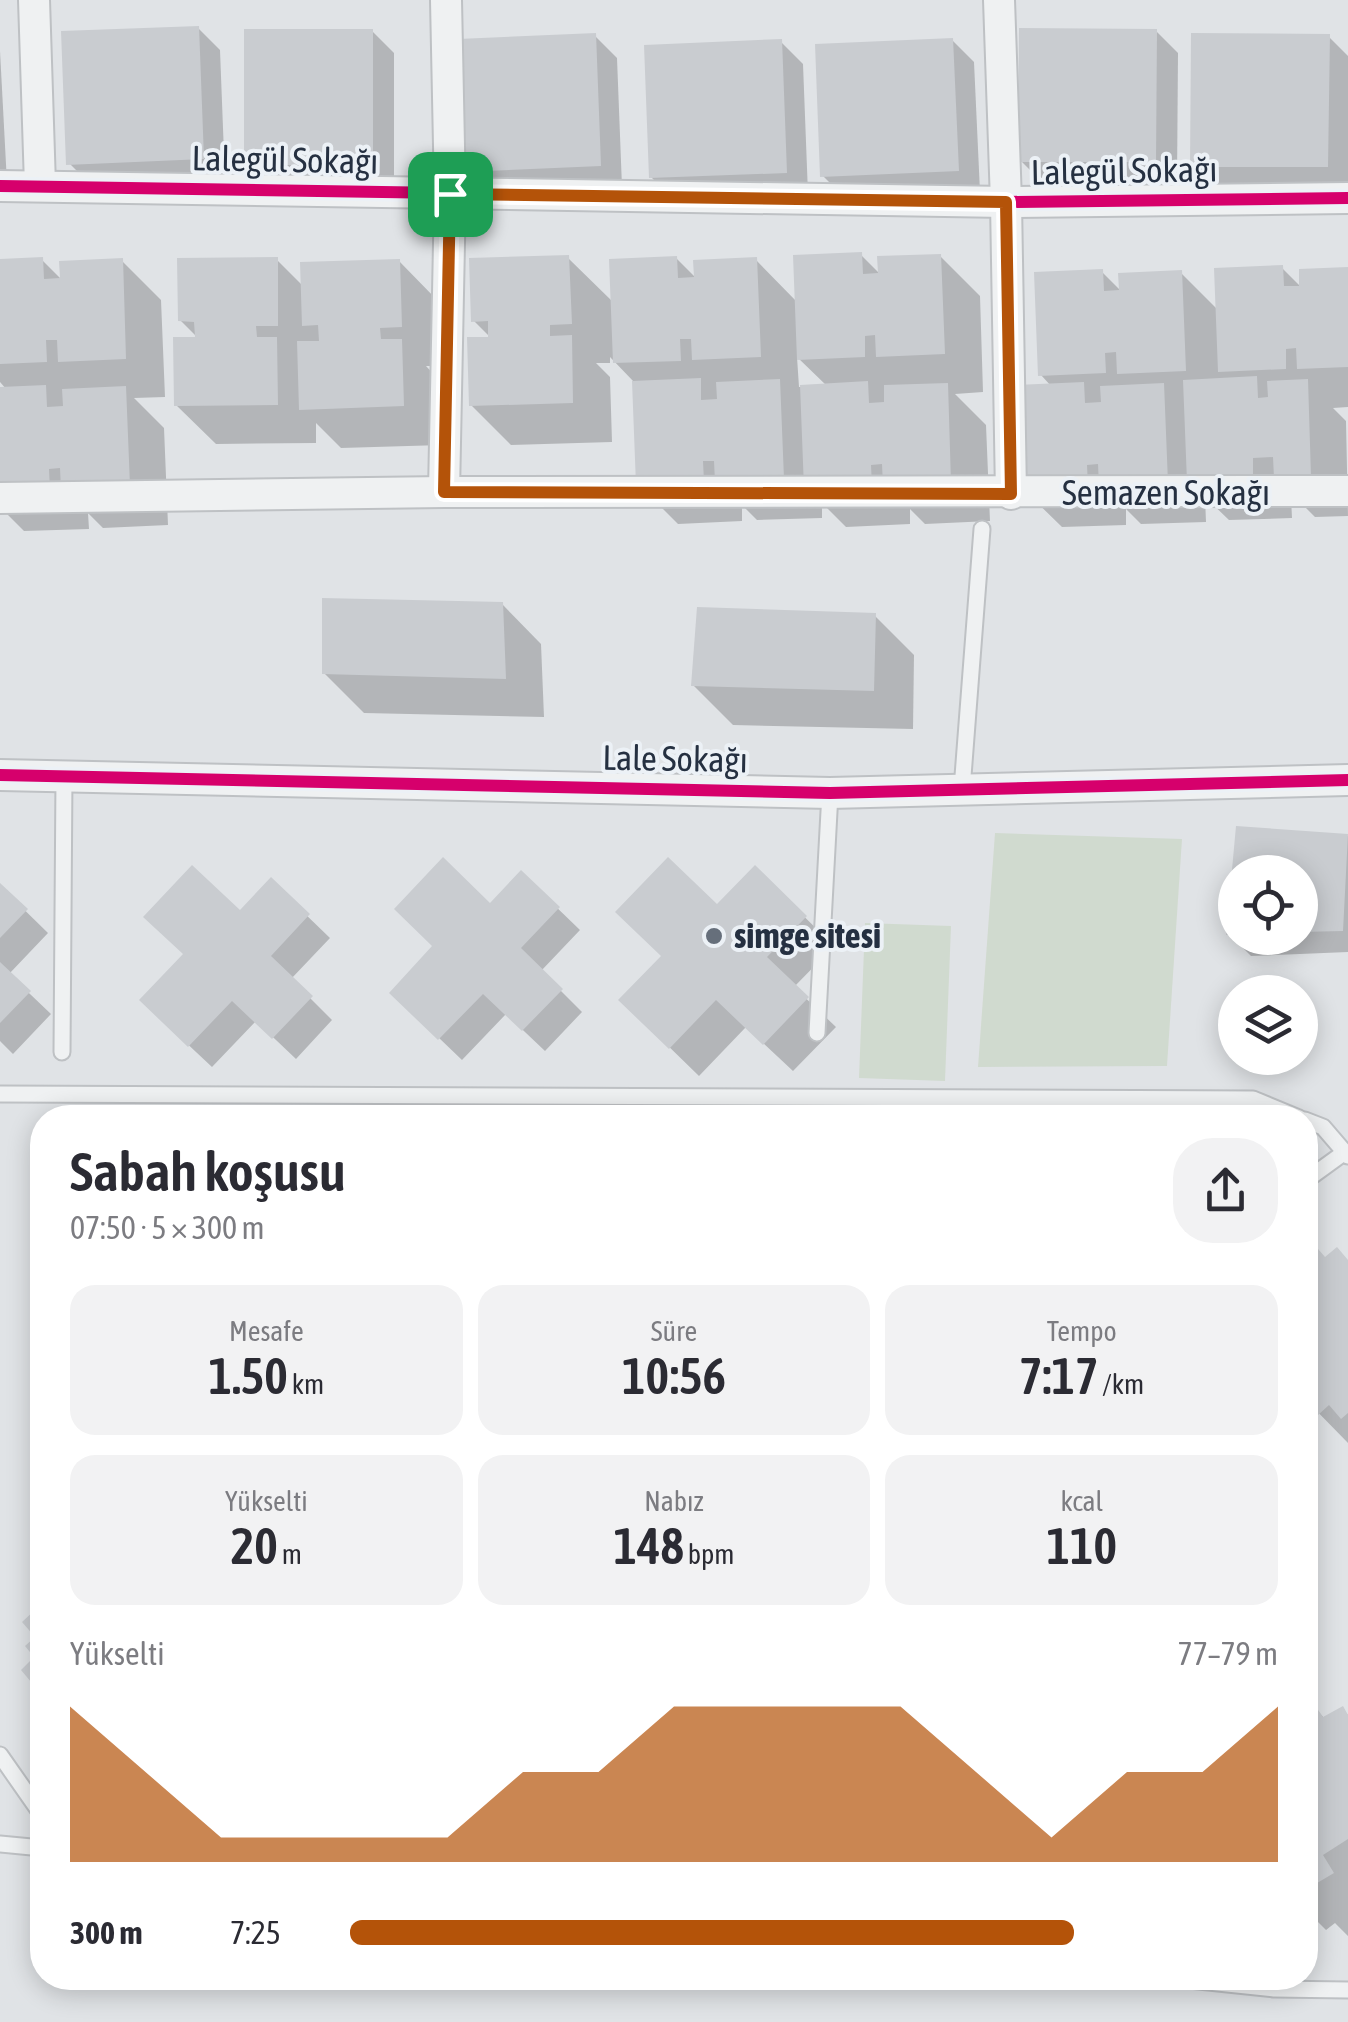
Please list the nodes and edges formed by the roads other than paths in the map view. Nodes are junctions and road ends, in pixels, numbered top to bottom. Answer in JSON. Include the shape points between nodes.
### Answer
{"nodes":[{"id":1,"x":34,"y":0,"type":"edge"},
{"id":2,"x":446,"y":0,"type":"edge"},
{"id":3,"x":998,"y":0,"type":"edge"},
{"id":4,"x":40,"y":185,"type":"junction"},
{"id":5,"x":0,"y":186,"type":"edge"},
{"id":6,"x":450,"y":194,"type":"junction"},
{"id":7,"x":1348,"y":198,"type":"edge"},
{"id":8,"x":1006,"y":202,"type":"junction"},
{"id":9,"x":444,"y":492,"type":"junction"},
{"id":10,"x":1348,"y":492,"type":"edge"},
{"id":11,"x":1011,"y":494,"type":"junction"},
{"id":12,"x":0,"y":498,"type":"edge"},
{"id":13,"x":982,"y":529,"type":"dead end"},
{"id":14,"x":0,"y":775,"type":"edge"},
{"id":15,"x":64,"y":776,"type":"junction"},
{"id":16,"x":1348,"y":780,"type":"edge"},
{"id":17,"x":962,"y":790,"type":"junction"},
{"id":18,"x":830,"y":793,"type":"junction"},
{"id":19,"x":817,"y":1033,"type":"dead end"},
{"id":20,"x":62,"y":1052,"type":"dead end"},
{"id":21,"x":0,"y":1094,"type":"edge"},
{"id":22,"x":1270,"y":1105,"type":"edge"},
{"id":23,"x":1318,"y":1125,"type":"edge"},
{"id":24,"x":1346,"y":1154,"type":"edge"},
{"id":25,"x":1318,"y":1173,"type":"edge"},
{"id":26,"x":0,"y":1755,"type":"edge"},
{"id":27,"x":30,"y":1797,"type":"edge"},
{"id":28,"x":0,"y":1844,"type":"edge"},
{"id":29,"x":30,"y":1847,"type":"edge"},
{"id":30,"x":1274,"y":1990,"type":"edge"},
{"id":31,"x":1318,"y":1990,"type":"edge"},
{"id":32,"x":1318,"y":1990,"type":"edge"},
{"id":33,"x":1348,"y":1990,"type":"edge"}],
"edges":[{"from":1,"to":4,"type":"street"},
{"from":2,"to":6,"type":"street"},
{"from":3,"to":8,"type":"street"},
{"from":4,"to":5,"type":"street","name":"Lalegül Sokağı"},
{"from":4,"to":6,"type":"street","name":"Lalegül Sokağı"},
{"from":6,"to":8,"type":"street","name":"Lalegül Sokağı"},
{"from":6,"to":9,"type":"street"},
{"from":7,"to":8,"type":"street","name":"Lalegül Sokağı"},
{"from":8,"to":11,"type":"street"},
{"from":9,"to":11,"type":"street","name":"Semazen Sokağı"},
{"from":9,"to":12,"type":"street"},
{"from":10,"to":11,"type":"street","name":"Semazen Sokağı"},
{"from":13,"to":17,"type":"lane"},
{"from":14,"to":15,"type":"street","name":"Lale Sokağı"},
{"from":15,"to":18,"type":"street","name":"Lale Sokağı"},
{"from":15,"to":20,"type":"lane"},
{"from":16,"to":17,"type":"street","name":"Lale Sokağı"},
{"from":17,"to":18,"type":"street","name":"Lale Sokağı"},
{"from":18,"to":19,"type":"lane"},
{"from":21,"to":22,"type":"lane","via":[[1254,1098]]},
{"from":23,"to":24,"type":"lane"},
{"from":24,"to":25,"type":"lane"},
{"from":26,"to":27,"type":"lane"},
{"from":28,"to":29,"type":"lane"},
{"from":30,"to":32,"type":"lane"},
{"from":31,"to":33,"type":"lane"}]}
